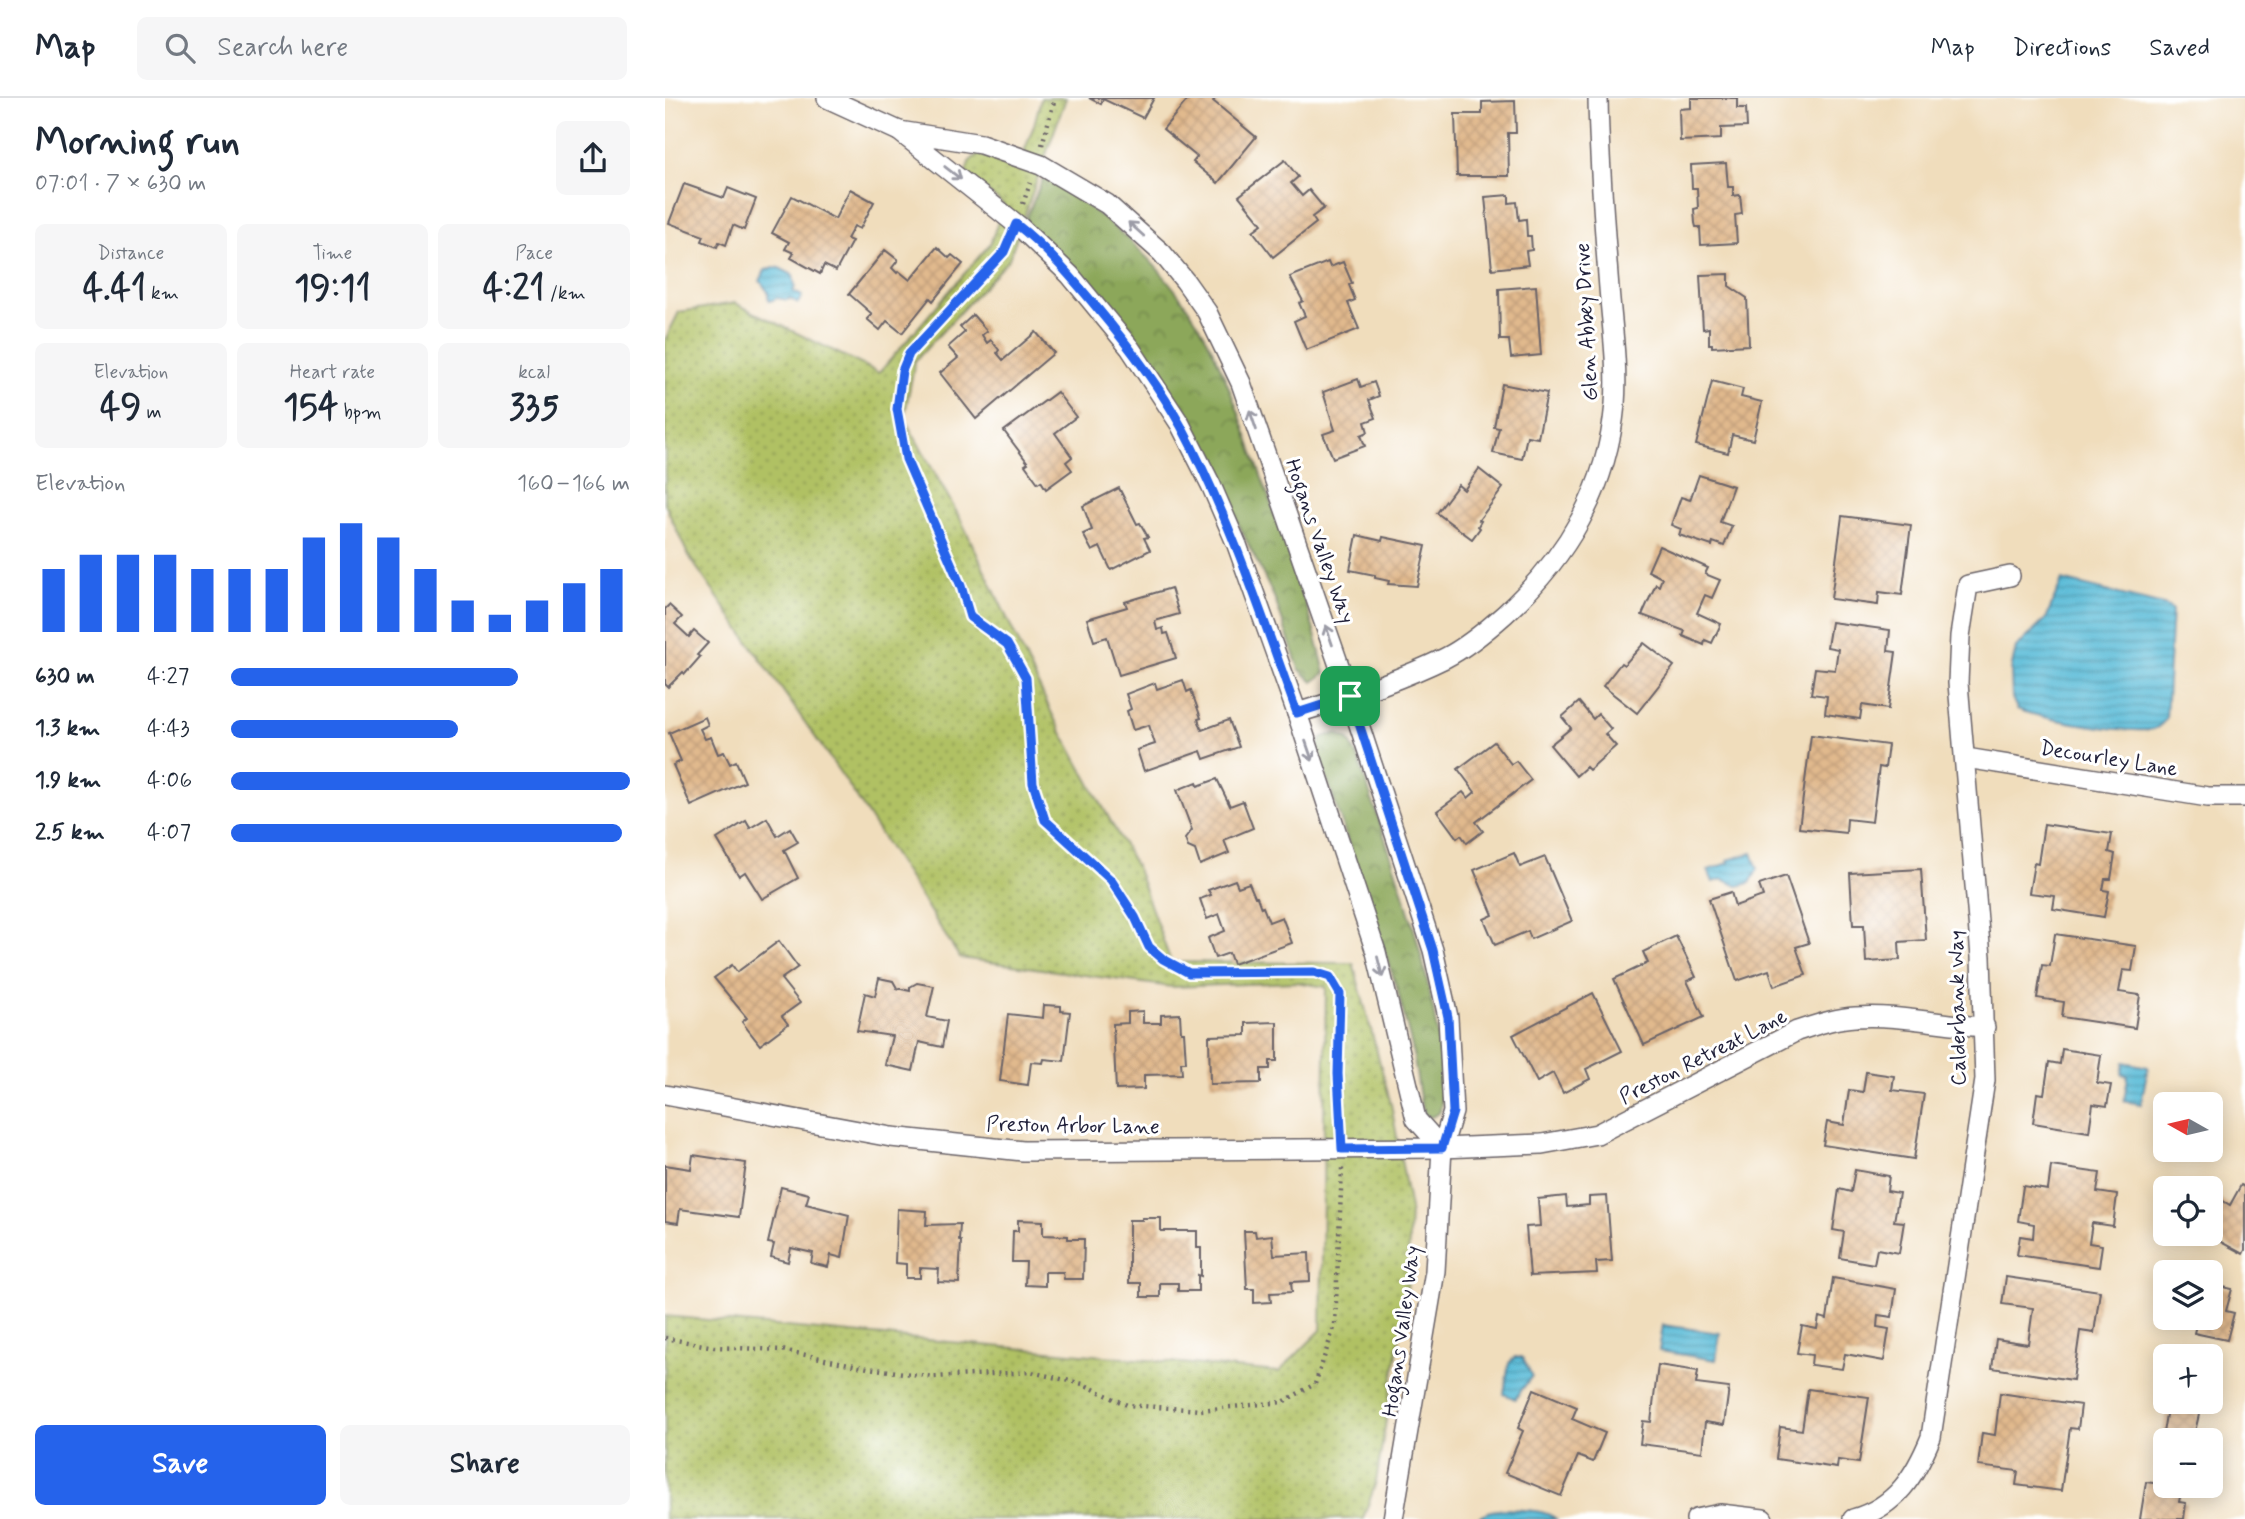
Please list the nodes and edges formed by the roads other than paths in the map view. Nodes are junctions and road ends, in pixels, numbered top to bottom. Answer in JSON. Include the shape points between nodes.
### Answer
{"nodes":[{"id":1,"x":827,"y":98,"type":"edge"},
{"id":2,"x":1598,"y":98,"type":"edge"},
{"id":3,"x":899,"y":131,"type":"junction"},
{"id":4,"x":2010,"y":576,"type":"dead end"},
{"id":5,"x":1350,"y":696,"type":"junction"},
{"id":6,"x":1297,"y":713,"type":"junction"},
{"id":7,"x":1966,"y":758,"type":"junction"},
{"id":8,"x":2245,"y":797,"type":"edge"},
{"id":9,"x":1985,"y":1027,"type":"junction"},
{"id":10,"x":665,"y":1095,"type":"edge"},
{"id":11,"x":1442,"y":1148,"type":"junction"},
{"id":12,"x":1393,"y":1519,"type":"edge"},
{"id":13,"x":1696,"y":1519,"type":"edge"},
{"id":14,"x":1763,"y":1519,"type":"edge"},
{"id":15,"x":1853,"y":1519,"type":"edge"}],
"edges":[{"from":1,"to":3,"type":"street","name":"Hogans Valley Way"},
{"from":2,"to":5,"type":"street","name":"Glen Abbey Drive","via":[[1615,404],[1597,485],[1559,557],[1485,632],[1447,657]]},
{"from":5,"to":3,"type":"street","name":"Hogans Valley Way","one_way":true,"via":[[1241,383],[1207,312],[1162,253],[1107,204],[1037,164],[981,144]]},
{"from":3,"to":6,"type":"street","name":"Hogans Valley Way","one_way":true,"via":[[1016,224],[1070,275],[1130,348],[1211,485]]},
{"from":4,"to":7,"type":"street","name":"Calderbank Way","via":[[1968,585],[1958,682]]},
{"from":5,"to":6,"type":"street","name":"Glen Abbey Drive"},
{"from":5,"to":11,"type":"street","name":"Hogans Valley Way","via":[[1433,950],[1448,1017],[1453,1112]]},
{"from":6,"to":11,"type":"street","name":"Hogans Valley Way","one_way":true,"via":[[1377,952],[1416,1119]]},
{"from":7,"to":8,"type":"street","name":"Decourley Lane","via":[[2208,797]]},
{"from":7,"to":9,"type":"street","name":"Calderbank Way"},
{"from":9,"to":11,"type":"street","name":"Preston Retreat Lane","via":[[1896,1018],[1827,1021],[1797,1031],[1597,1135],[1542,1144]]},
{"from":9,"to":15,"type":"street","name":"Calderbank Way","via":[[1985,1080],[1931,1437],[1904,1488],[1866,1516]]},
{"from":10,"to":11,"type":"street","name":"Preston Arbor Lane","via":[[891,1137],[1023,1151]]},
{"from":11,"to":12,"type":"street","name":"Hogans Valley Way","via":[[1434,1271]]},
{"from":13,"to":14,"type":"street","via":[[1720,1514]]}]}
